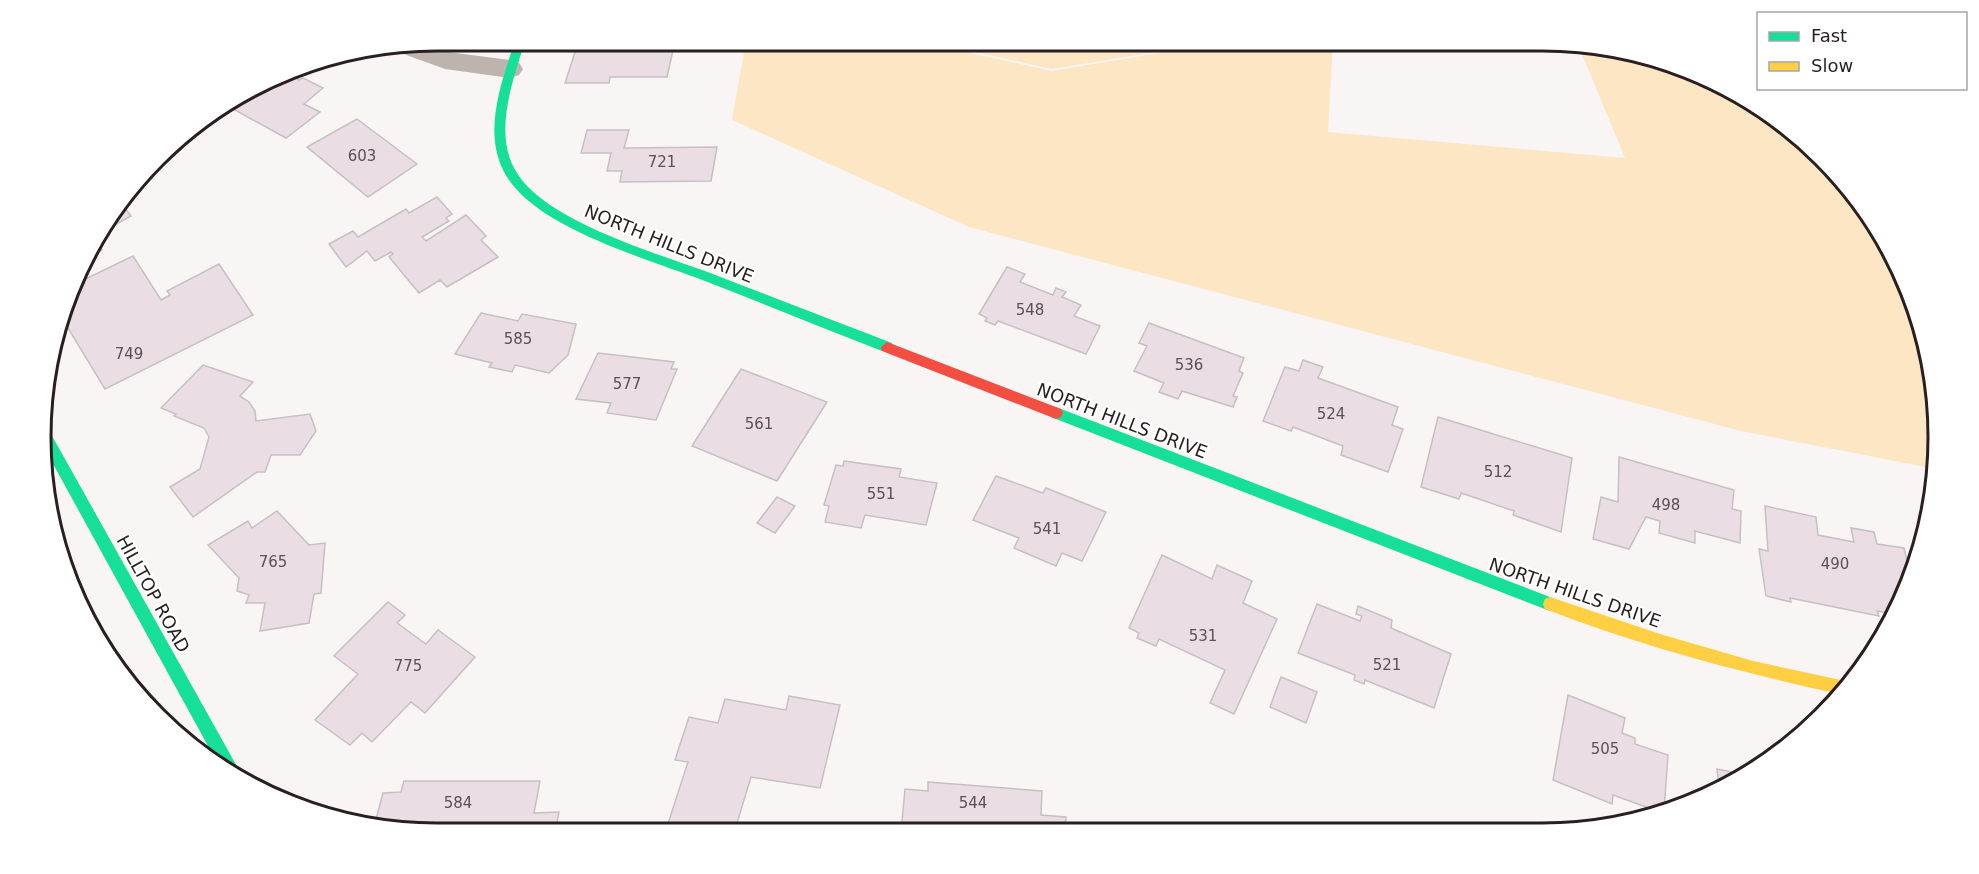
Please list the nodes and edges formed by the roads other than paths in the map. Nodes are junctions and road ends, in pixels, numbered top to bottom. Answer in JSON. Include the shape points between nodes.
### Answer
{"nodes":[{"id":1,"x":516,"y":51,"type":"edge"},
{"id":2,"x":424,"y":52,"type":"edge"},
{"id":3,"x":510,"y":69,"type":"junction"},
{"id":4,"x":51,"y":448,"type":"edge"},
{"id":5,"x":1837,"y":685,"type":"edge"},
{"id":6,"x":223,"y":758,"type":"edge"}],
"edges":[{"from":1,"to":3,"type":"street","name":"NORTH HILLS DRIVE"},
{"from":2,"to":3,"type":"street","via":[[445,60]]},
{"from":3,"to":5,"type":"street","name":"NORTH HILLS DRIVE","via":[[497,134],[503,158],[514,180],[531,198],[578,227],[1517,593],[1753,668]]},
{"from":4,"to":6,"type":"street","name":"HILLTOP ROAD"}]}
